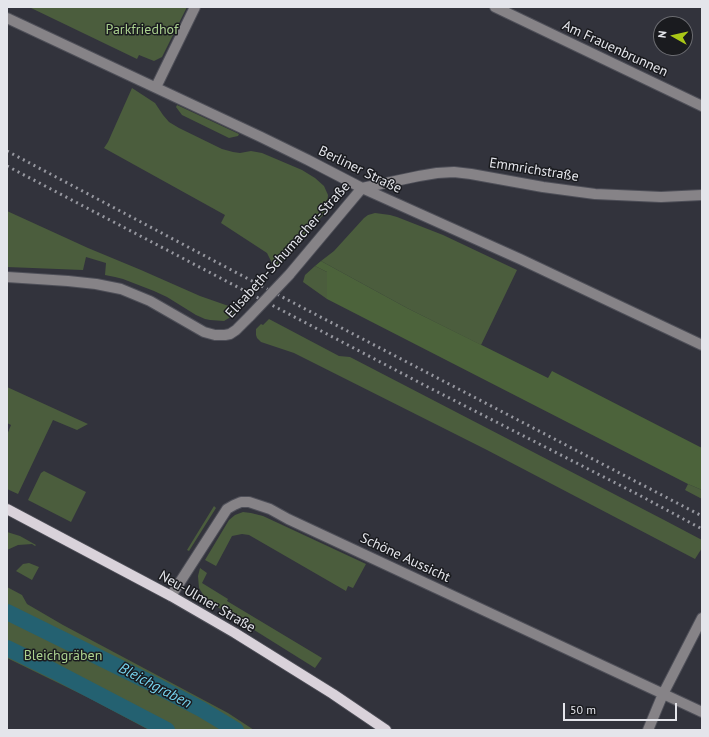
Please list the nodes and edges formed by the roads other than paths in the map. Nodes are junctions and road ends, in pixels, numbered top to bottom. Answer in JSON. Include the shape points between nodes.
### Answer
{"nodes":[{"id":1,"x":195,"y":7,"type":"edge"},
{"id":2,"x":495,"y":7,"type":"edge"},
{"id":3,"x":7,"y":18,"type":"edge"},
{"id":4,"x":156,"y":87,"type":"junction"},
{"id":5,"x":702,"y":106,"type":"edge"},
{"id":6,"x":362,"y":188,"type":"junction"},
{"id":7,"x":702,"y":195,"type":"edge"},
{"id":8,"x":7,"y":277,"type":"edge"},
{"id":9,"x":702,"y":345,"type":"edge"},
{"id":10,"x":7,"y":509,"type":"edge"},
{"id":11,"x":171,"y":596,"type":"junction"},
{"id":12,"x":702,"y":618,"type":"edge"},
{"id":13,"x":663,"y":694,"type":"junction"},
{"id":14,"x":702,"y":712,"type":"edge"},
{"id":15,"x":386,"y":730,"type":"edge"},
{"id":16,"x":648,"y":730,"type":"edge"}],
"edges":[{"from":1,"to":4,"type":"street"},
{"from":2,"to":5,"type":"street","name":"Am Frauenbrunnen"},
{"from":3,"to":4,"type":"street","name":"Berliner Straße"},
{"from":4,"to":6,"type":"street","name":"Berliner Straße"},
{"from":6,"to":7,"type":"street","name":"Emmrichstraße","via":[[436,173],[454,172],[595,194],[661,197]]},
{"from":6,"to":8,"type":"street","name":"Elisabeth-Schumacher-Straße","bridge":true,"via":[[289,275],[236,330],[226,336],[204,332],[150,301],[121,289],[68,281]]},
{"from":6,"to":9,"type":"street","name":"Berliner Straße"},
{"from":10,"to":11,"type":"main road","name":"Neu-Ulmer Straße"},
{"from":11,"to":13,"type":"street","name":"Schöne Aussicht","via":[[226,509],[241,502],[249,502],[270,509]]},
{"from":11,"to":15,"type":"main road","name":"Neu-Ulmer Straße","via":[[333,694]]},
{"from":12,"to":13,"type":"street"},
{"from":13,"to":14,"type":"street","name":"Schöne Aussicht"},
{"from":13,"to":16,"type":"street"}]}
